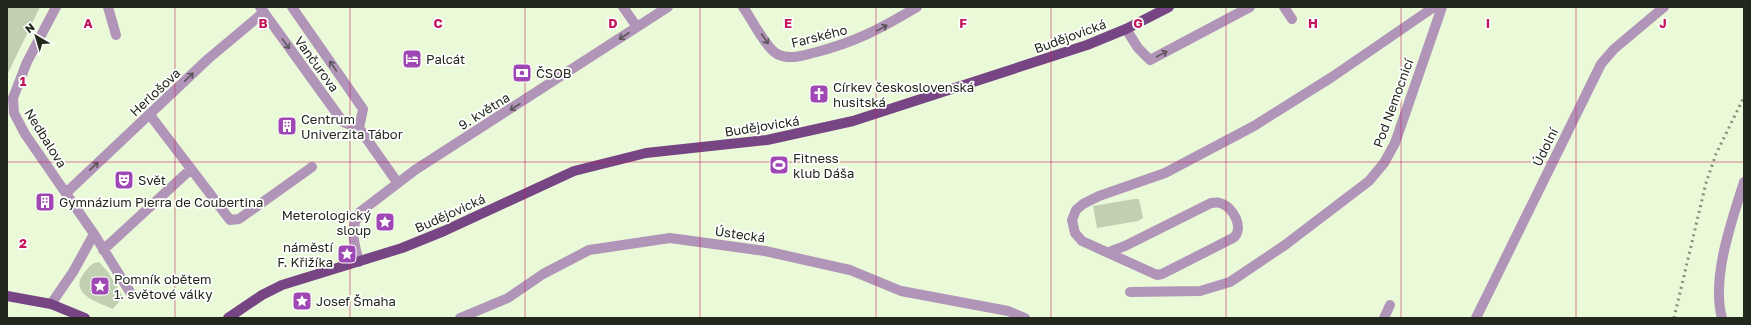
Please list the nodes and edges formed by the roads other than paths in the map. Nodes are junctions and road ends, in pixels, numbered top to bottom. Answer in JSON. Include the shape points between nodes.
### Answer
{"nodes":[{"id":1,"x":56,"y":7,"type":"edge"},
{"id":2,"x":108,"y":7,"type":"edge"},
{"id":3,"x":292,"y":7,"type":"edge"},
{"id":4,"x":624,"y":7,"type":"edge"},
{"id":5,"x":668,"y":7,"type":"edge"},
{"id":6,"x":743,"y":7,"type":"edge"},
{"id":7,"x":917,"y":7,"type":"edge"},
{"id":8,"x":1169,"y":7,"type":"edge"},
{"id":9,"x":1250,"y":7,"type":"edge"},
{"id":10,"x":1284,"y":7,"type":"edge"},
{"id":11,"x":1434,"y":7,"type":"edge"},
{"id":12,"x":1442,"y":7,"type":"edge"},
{"id":13,"x":1664,"y":7,"type":"edge"},
{"id":14,"x":262,"y":9,"type":"edge"},
{"id":15,"x":1292,"y":19,"type":"dead end"},
{"id":16,"x":637,"y":27,"type":"junction"},
{"id":17,"x":1126,"y":29,"type":"junction"},
{"id":18,"x":116,"y":35,"type":"dead end"},
{"id":19,"x":150,"y":115,"type":"junction"},
{"id":20,"x":359,"y":128,"type":"junction"},
{"id":21,"x":312,"y":167,"type":"dead end"},
{"id":22,"x":191,"y":169,"type":"junction"},
{"id":23,"x":398,"y":182,"type":"junction"},
{"id":24,"x":1744,"y":182,"type":"edge"},
{"id":25,"x":66,"y":193,"type":"junction"},
{"id":26,"x":94,"y":234,"type":"junction"},
{"id":27,"x":104,"y":250,"type":"junction"},
{"id":28,"x":1109,"y":252,"type":"junction"},
{"id":29,"x":359,"y":262,"type":"junction"},
{"id":30,"x":130,"y":292,"type":"dead end"},
{"id":31,"x":1130,"y":292,"type":"dead end"},
{"id":32,"x":7,"y":296,"type":"edge"},
{"id":33,"x":51,"y":304,"type":"junction"},
{"id":34,"x":1390,"y":305,"type":"dead end"},
{"id":35,"x":85,"y":318,"type":"edge"},
{"id":36,"x":228,"y":318,"type":"edge"},
{"id":37,"x":460,"y":318,"type":"edge"},
{"id":38,"x":1025,"y":318,"type":"edge"},
{"id":39,"x":1384,"y":318,"type":"edge"},
{"id":40,"x":1476,"y":318,"type":"edge"},
{"id":41,"x":1722,"y":318,"type":"edge"}],
"edges":[{"from":1,"to":25,"type":"street","name":"Nedbalova","via":[[30,55],[13,98],[14,113],[25,134]]},
{"from":2,"to":18,"type":"street"},
{"from":20,"to":3,"type":"street","name":"Vančurova","one_way":true,"via":[[364,109]]},
{"from":4,"to":16,"type":"street"},
{"from":5,"to":16,"type":"street","name":"9. května"},
{"from":6,"to":7,"type":"street","name":"Farského","one_way":true,"via":[[774,52],[787,57],[797,57],[849,43]]},
{"from":8,"to":17,"type":"main road","name":"Budějovická"},
{"from":17,"to":9,"type":"street","one_way":true,"via":[[1138,48],[1150,60]]},
{"from":10,"to":15,"type":"street"},
{"from":11,"to":28,"type":"street","via":[[1332,77],[1254,126],[1165,173],[1099,196],[1076,210],[1072,220],[1075,233],[1088,245]]},
{"from":12,"to":31,"type":"street","name":"Pod Nemocnicí","via":[[1395,143],[1384,163],[1369,181],[1285,245],[1230,282],[1200,291]]},
{"from":13,"to":40,"type":"street","name":"Údolní","via":[[1614,48],[1601,64]]},
{"from":19,"to":14,"type":"street","name":"Herlošova","one_way":true},
{"from":14,"to":20,"type":"street","name":"Vančurova","one_way":true,"via":[[342,122]]},
{"from":16,"to":23,"type":"street","name":"9. května","one_way":true},
{"from":17,"to":29,"type":"main road","name":"Budějovická","via":[[1015,69],[820,130],[767,140],[646,153],[574,171],[444,231]]},
{"from":19,"to":22,"type":"street"},
{"from":25,"to":19,"type":"street","name":"Herlošova","one_way":true},
{"from":20,"to":23,"type":"street"},
{"from":21,"to":22,"type":"street","via":[[234,221],[227,218]]},
{"from":22,"to":27,"type":"street"},
{"from":23,"to":29,"type":"street","name":"9. května","via":[[360,212],[354,221],[352,238]]},
{"from":24,"to":41,"type":"street","via":[[1724,246],[1718,304]]},
{"from":25,"to":26,"type":"street","name":"Nedbalova"},
{"from":26,"to":27,"type":"street"},
{"from":26,"to":33,"type":"street"},
{"from":27,"to":30,"type":"street"},
{"from":28,"to":28,"type":"street","via":[[1211,203],[1220,203],[1228,207],[1237,222],[1237,236],[1157,276]]},
{"from":29,"to":36,"type":"main road","via":[[282,285]]},
{"from":32,"to":33,"type":"main road"},
{"from":33,"to":35,"type":"main road"},
{"from":34,"to":39,"type":"street"},
{"from":37,"to":38,"type":"street","name":"Ústecká","via":[[508,298],[543,274],[589,250],[670,238],[773,252],[850,270],[901,291],[1008,311]]}]}
